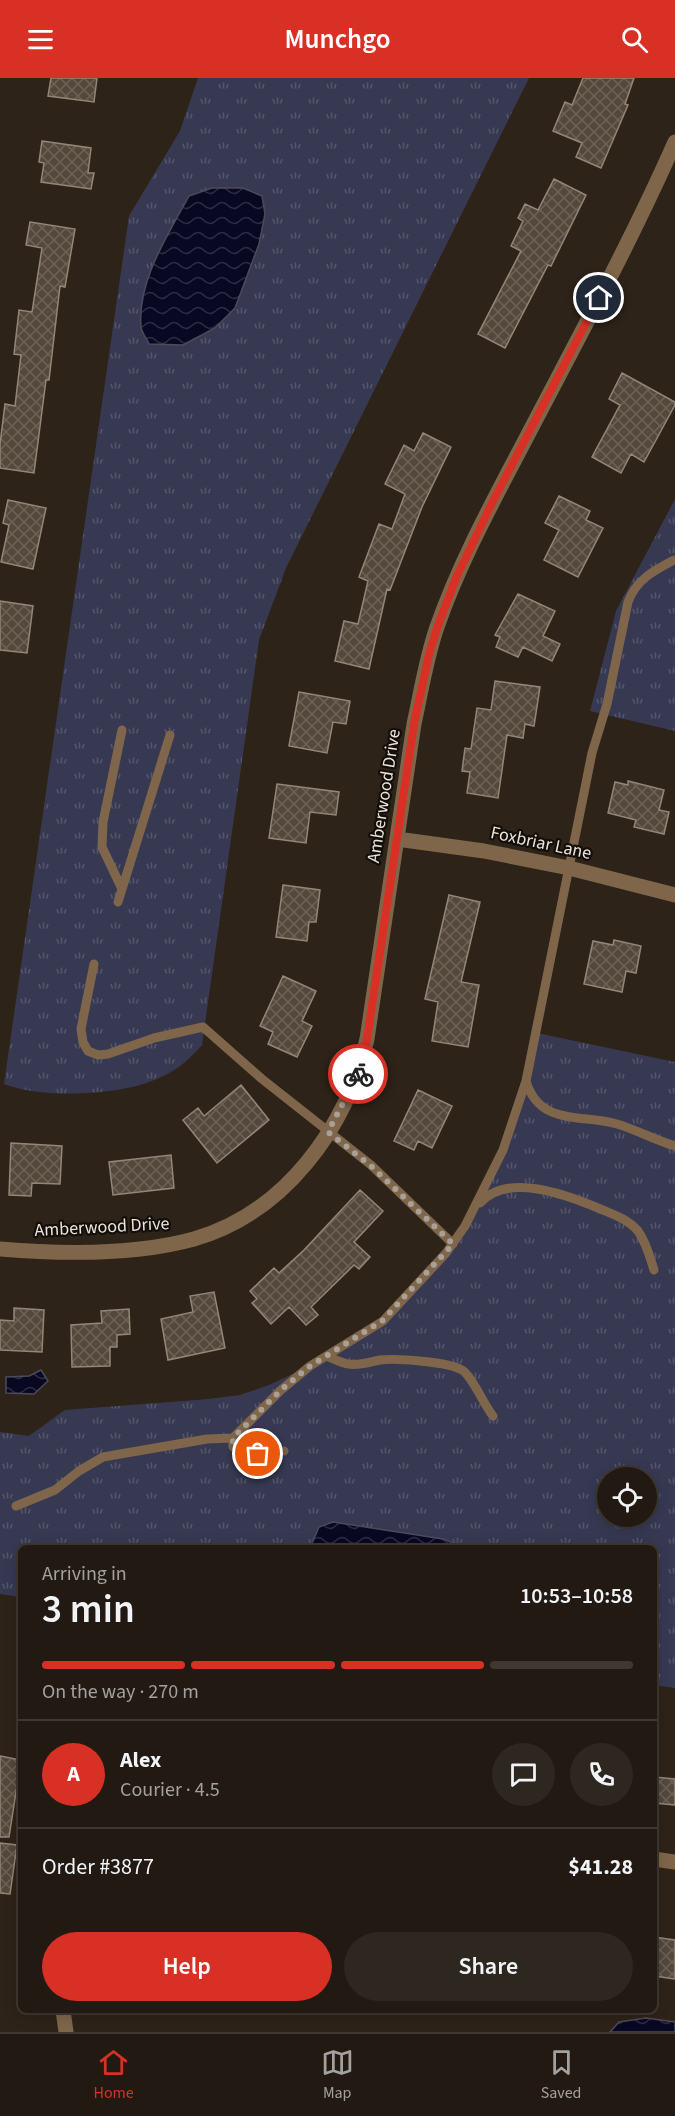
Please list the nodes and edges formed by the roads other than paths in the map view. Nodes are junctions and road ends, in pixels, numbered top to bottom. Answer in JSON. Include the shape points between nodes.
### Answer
{"nodes":[{"id":1,"x":675,"y":142,"type":"edge"},
{"id":2,"x":674,"y":560,"type":"edge"},
{"id":3,"x":122,"y":730,"type":"dead end"},
{"id":4,"x":170,"y":735,"type":"dead end"},
{"id":5,"x":397,"y":839,"type":"junction"},
{"id":6,"x":569,"y":868,"type":"junction"},
{"id":7,"x":123,"y":889,"type":"junction"},
{"id":8,"x":675,"y":895,"type":"edge"},
{"id":9,"x":118,"y":902,"type":"dead end"},
{"id":10,"x":94,"y":964,"type":"dead end"},
{"id":11,"x":526,"y":1081,"type":"junction"},
{"id":12,"x":328,"y":1132,"type":"junction"},
{"id":13,"x":675,"y":1146,"type":"edge"},
{"id":14,"x":472,"y":1212,"type":"junction"},
{"id":15,"x":453,"y":1244,"type":"junction"},
{"id":16,"x":0,"y":1249,"type":"edge"},
{"id":17,"x":654,"y":1270,"type":"dead end"},
{"id":18,"x":327,"y":1356,"type":"junction"},
{"id":19,"x":493,"y":1416,"type":"dead end"},
{"id":20,"x":233,"y":1438,"type":"junction"},
{"id":21,"x":284,"y":1451,"type":"dead end"},
{"id":22,"x":16,"y":1506,"type":"dead end"},
{"id":23,"x":657,"y":1859,"type":"edge"},
{"id":24,"x":675,"y":1862,"type":"edge"},
{"id":25,"x":63,"y":2013,"type":"edge"},
{"id":26,"x":66,"y":2032,"type":"edge"}],
"edges":[{"from":1,"to":5,"type":"street","name":"Amberwood Drive","via":[[641,217],[493,501],[449,595],[423,680]]},
{"from":2,"to":6,"type":"lane","via":[[647,574],[632,590]]},
{"from":3,"to":7,"type":"lane","via":[[103,822],[102,848]]},
{"from":4,"to":7,"type":"lane"},
{"from":5,"to":6,"type":"street","name":"Foxbriar Lane"},
{"from":5,"to":12,"type":"street","name":"Amberwood Drive","via":[[363,1059]]},
{"from":6,"to":8,"type":"street","name":"Foxbriar Lane"},
{"from":6,"to":11,"type":"lane"},
{"from":7,"to":9,"type":"lane"},
{"from":10,"to":12,"type":"lane","via":[[81,1029],[88,1051],[108,1054],[203,1027]]},
{"from":11,"to":13,"type":"lane","via":[[537,1103],[549,1111],[618,1124]]},
{"from":11,"to":14,"type":"lane","via":[[503,1150]]},
{"from":12,"to":15,"type":"lane","via":[[370,1165]]},
{"from":12,"to":16,"type":"street","name":"Amberwood Drive","via":[[285,1186],[242,1219],[217,1231],[173,1244],[116,1250]]},
{"from":14,"to":15,"type":"lane"},
{"from":14,"to":17,"type":"lane","via":[[486,1197],[519,1187],[584,1202],[622,1219],[637,1231]]},
{"from":15,"to":18,"type":"lane","via":[[382,1321]]},
{"from":18,"to":19,"type":"lane","via":[[347,1364],[408,1360],[454,1367],[464,1371]]},
{"from":18,"to":20,"type":"lane","via":[[281,1390]]},
{"from":20,"to":21,"type":"lane","via":[[233,1447],[241,1452]]},
{"from":20,"to":22,"type":"lane","via":[[103,1457],[55,1490]]},
{"from":23,"to":24,"type":"street"},
{"from":25,"to":26,"type":"street"}]}
